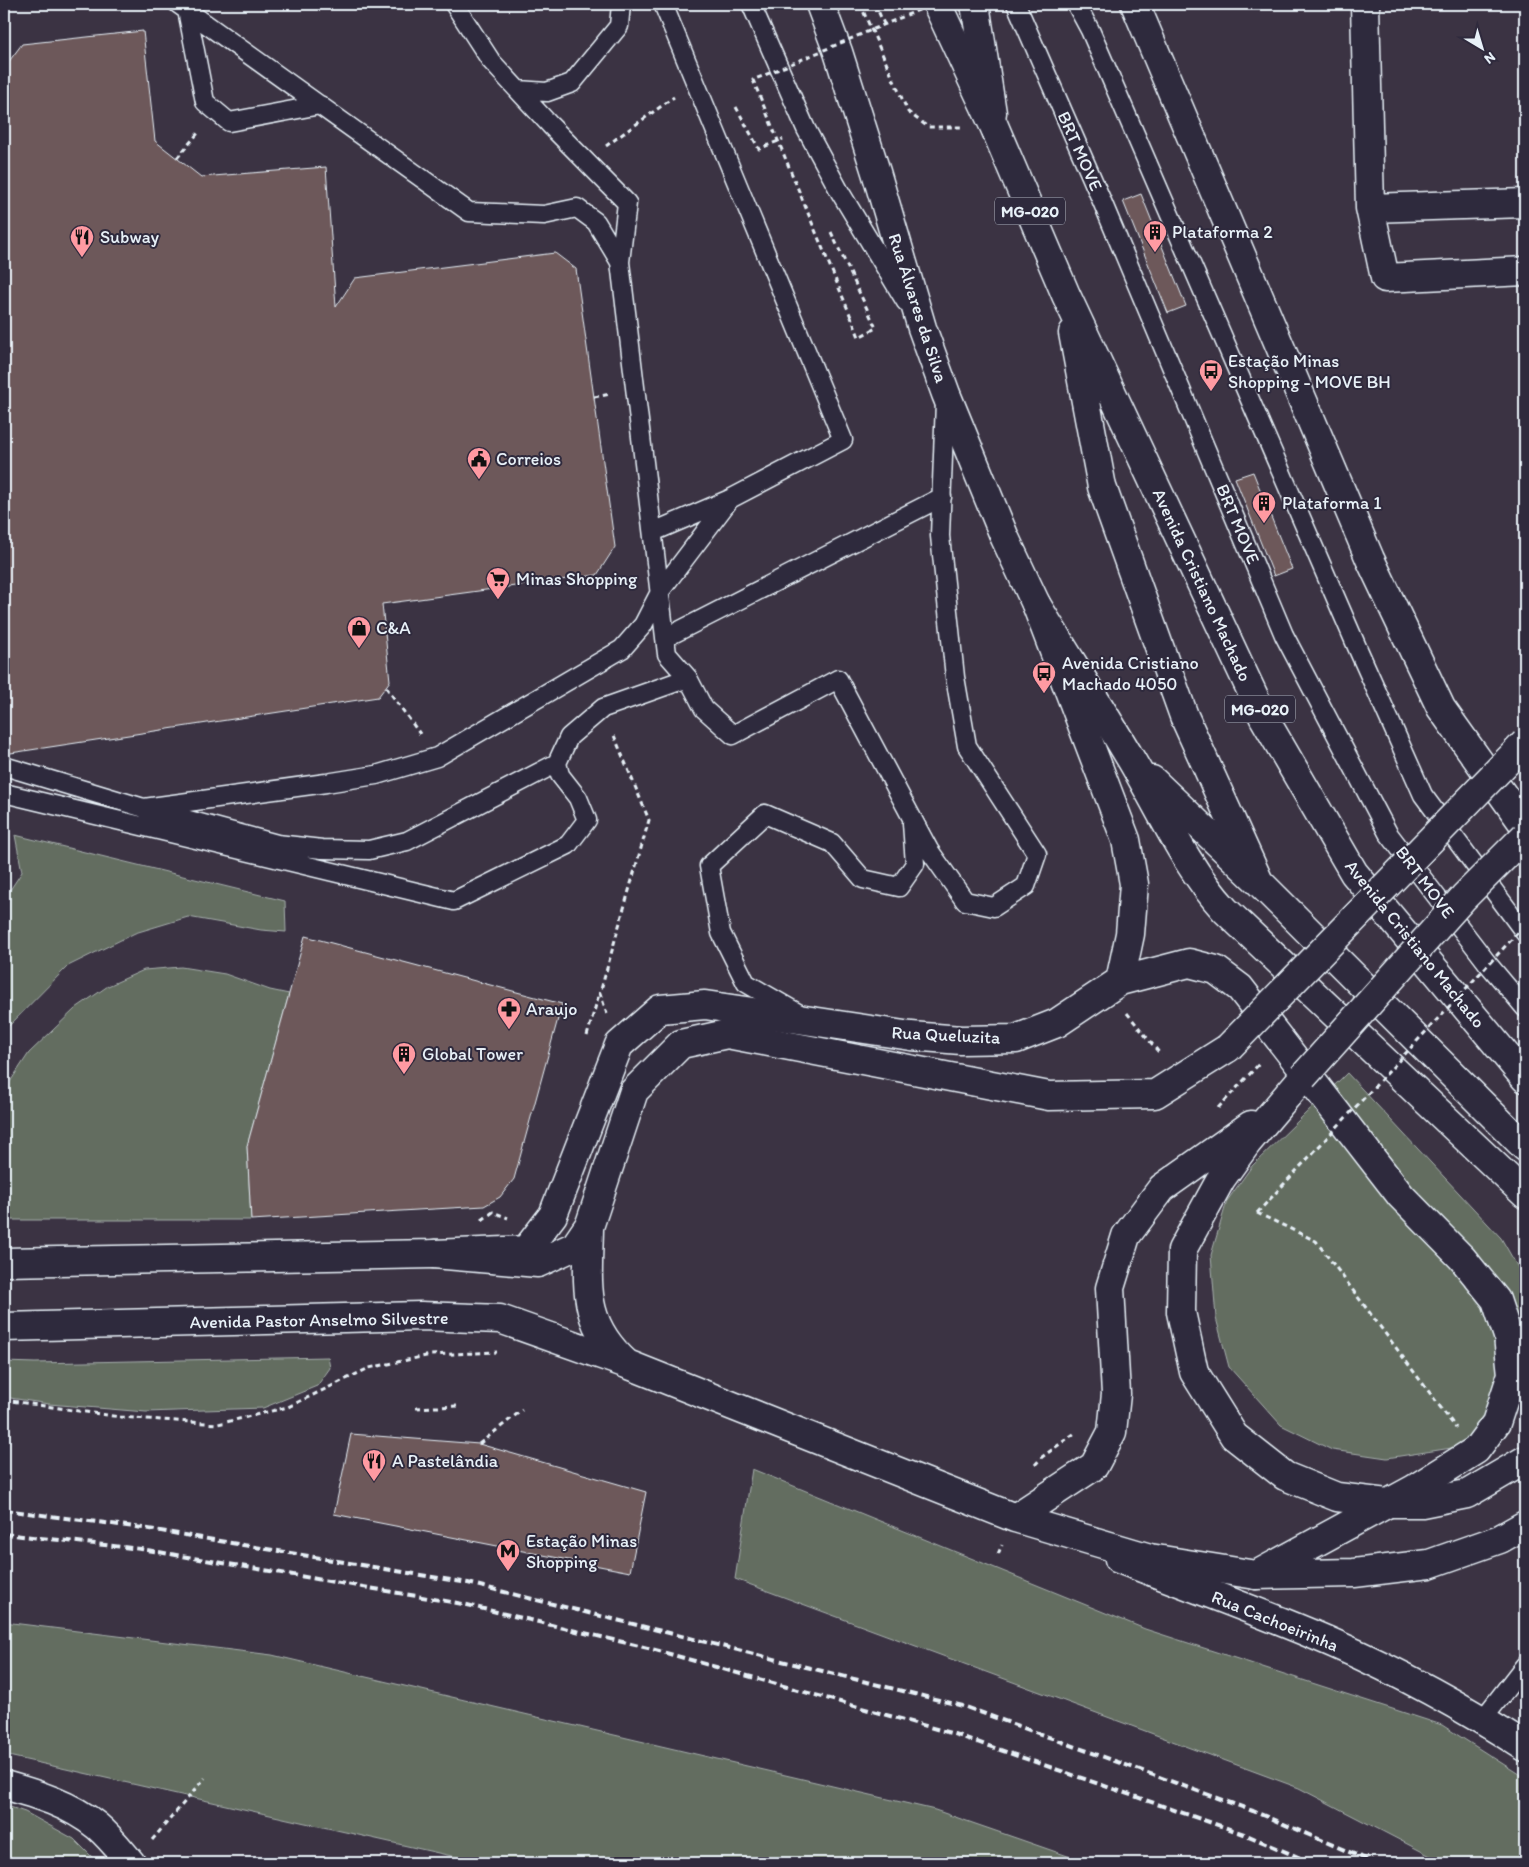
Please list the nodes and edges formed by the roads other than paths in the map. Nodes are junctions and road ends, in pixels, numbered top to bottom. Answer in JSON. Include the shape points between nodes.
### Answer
{"nodes":[{"id":1,"x":454,"y":4,"type":"edge"},
{"id":2,"x":621,"y":4,"type":"edge"},
{"id":3,"x":663,"y":4,"type":"edge"},
{"id":4,"x":751,"y":4,"type":"edge"},
{"id":5,"x":812,"y":4,"type":"edge"},
{"id":6,"x":820,"y":4,"type":"edge"},
{"id":7,"x":937,"y":4,"type":"edge"},
{"id":8,"x":975,"y":4,"type":"edge"},
{"id":9,"x":1016,"y":4,"type":"edge"},
{"id":10,"x":1076,"y":4,"type":"edge"},
{"id":11,"x":1135,"y":4,"type":"edge"},
{"id":12,"x":1365,"y":4,"type":"edge"},
{"id":13,"x":182,"y":7,"type":"edge"},
{"id":14,"x":838,"y":52,"type":"junction"},
{"id":15,"x":518,"y":90,"type":"junction"},
{"id":16,"x":320,"y":106,"type":"junction"},
{"id":17,"x":994,"y":126,"type":"junction"},
{"id":18,"x":1525,"y":203,"type":"edge"},
{"id":19,"x":1370,"y":208,"type":"junction"},
{"id":20,"x":620,"y":262,"type":"junction"},
{"id":21,"x":1525,"y":271,"type":"edge"},
{"id":22,"x":1066,"y":295,"type":"junction"},
{"id":23,"x":922,"y":328,"type":"junction"},
{"id":24,"x":946,"y":394,"type":"junction"},
{"id":25,"x":942,"y":497,"type":"junction"},
{"id":26,"x":730,"y":500,"type":"junction"},
{"id":27,"x":653,"y":532,"type":"junction"},
{"id":28,"x":661,"y":590,"type":"junction"},
{"id":29,"x":1036,"y":604,"type":"junction"},
{"id":30,"x":665,"y":638,"type":"junction"},
{"id":31,"x":688,"y":678,"type":"junction"},
{"id":32,"x":1525,"y":743,"type":"edge"},
{"id":33,"x":1133,"y":762,"type":"junction"},
{"id":34,"x":557,"y":763,"type":"junction"},
{"id":35,"x":4,"y":766,"type":"edge"},
{"id":36,"x":4,"y":793,"type":"edge"},
{"id":37,"x":144,"y":808,"type":"junction"},
{"id":38,"x":911,"y":814,"type":"junction"},
{"id":39,"x":1525,"y":826,"type":"edge"},
{"id":40,"x":1525,"y":836,"type":"edge"},
{"id":41,"x":1259,"y":882,"type":"junction"},
{"id":42,"x":1525,"y":933,"type":"edge"},
{"id":43,"x":1114,"y":985,"type":"junction"},
{"id":44,"x":1525,"y":1008,"type":"edge"},
{"id":45,"x":809,"y":1020,"type":"junction"},
{"id":46,"x":1525,"y":1078,"type":"edge"},
{"id":47,"x":1279,"y":1105,"type":"junction"},
{"id":48,"x":1525,"y":1147,"type":"edge"},
{"id":49,"x":1525,"y":1194,"type":"edge"},
{"id":50,"x":590,"y":1226,"type":"junction"},
{"id":51,"x":434,"y":1254,"type":"junction"},
{"id":52,"x":4,"y":1262,"type":"edge"},
{"id":53,"x":4,"y":1327,"type":"edge"},
{"id":54,"x":627,"y":1364,"type":"junction"},
{"id":55,"x":1525,"y":1460,"type":"edge"},
{"id":56,"x":1387,"y":1502,"type":"junction"},
{"id":57,"x":1015,"y":1518,"type":"junction"},
{"id":58,"x":1525,"y":1525,"type":"edge"},
{"id":59,"x":1256,"y":1575,"type":"junction"},
{"id":60,"x":1525,"y":1665,"type":"edge"},
{"id":61,"x":1483,"y":1719,"type":"junction"},
{"id":62,"x":1525,"y":1747,"type":"edge"},
{"id":63,"x":4,"y":1785,"type":"edge"},
{"id":64,"x":140,"y":1854,"type":"edge"}],
"edges":[{"from":1,"to":15,"type":"lane","via":[[491,60]]},
{"from":2,"to":15,"type":"lane","via":[[619,26],[572,83],[547,92]]},
{"from":3,"to":26,"type":"lane","via":[[843,440]]},
{"from":4,"to":23,"type":"lane","via":[[806,129]]},
{"from":5,"to":14,"type":"main road"},
{"from":6,"to":14,"type":"main road","name":"Rua Álvares da Silva"},
{"from":7,"to":17,"type":"main road","name":"Avenida Cristiano Machado","number":"MG-020"},
{"from":8,"to":17,"type":"main road","name":"Avenida Cristiano Machado"},
{"from":9,"to":44,"type":"lane","name":"BRT MOVE","via":[[1284,635],[1388,833]]},
{"from":10,"to":42,"type":"lane","via":[[1423,795]]},
{"from":11,"to":39,"type":"main road","via":[[1370,559],[1441,708]]},
{"from":12,"to":19,"type":"main road"},
{"from":13,"to":16,"type":"lane"},
{"from":13,"to":16,"type":"lane","via":[[205,102],[230,122]]},
{"from":14,"to":23,"type":"main road","name":"Rua Álvares da Silva"},
{"from":15,"to":20,"type":"lane","via":[[627,203]]},
{"from":16,"to":20,"type":"lane","via":[[469,212],[544,215],[577,208],[596,222]]},
{"from":17,"to":22,"type":"main road","name":"Avenida Cristiano Machado","number":"MG-020"},
{"from":18,"to":19,"type":"main road"},
{"from":19,"to":21,"type":"main road","via":[[1385,278]]},
{"from":20,"to":27,"type":"lane"},
{"from":22,"to":41,"type":"main road","via":[[1102,487],[1184,716]]},
{"from":22,"to":46,"type":"main road","name":"Avenida Cristiano Machado","number":"MG-020","via":[[1264,718],[1354,873]]},
{"from":23,"to":24,"type":"main road","name":"Rua Álvares da Silva"},
{"from":24,"to":25,"type":"lane"},
{"from":24,"to":29,"type":"main road","name":"Rua Álvares da Silva"},
{"from":25,"to":30,"type":"lane"},
{"from":25,"to":38,"type":"lane","via":[[940,536],[954,677],[967,746],[1037,854],[1026,886],[994,907],[965,901],[929,850]]},
{"from":26,"to":27,"type":"lane"},
{"from":26,"to":28,"type":"lane"},
{"from":27,"to":28,"type":"lane"},
{"from":28,"to":30,"type":"lane"},
{"from":28,"to":37,"type":"lane","via":[[643,625],[622,649],[437,757],[376,775],[326,784]]},
{"from":29,"to":33,"type":"main road"},
{"from":29,"to":43,"type":"main road","via":[[1126,840],[1134,884],[1130,934]]},
{"from":30,"to":31,"type":"lane","via":[[667,654]]},
{"from":31,"to":34,"type":"lane","via":[[603,708],[569,737]]},
{"from":31,"to":38,"type":"lane","via":[[704,709],[733,736],[838,679]]},
{"from":32,"to":50,"type":"main road","bridge":true,"via":[[1228,1048],[1155,1094],[1049,1096],[727,1034],[682,1044],[634,1091]]},
{"from":33,"to":41,"type":"main road"},
{"from":33,"to":49,"type":"main road","via":[[1191,868],[1209,893]]},
{"from":34,"to":36,"type":"lane","via":[[560,775],[578,798],[587,820],[568,845],[454,901]]},
{"from":34,"to":37,"type":"lane","via":[[407,841],[369,850],[277,844]]},
{"from":35,"to":37,"type":"lane"},
{"from":38,"to":45,"type":"lane","via":[[915,864],[899,887],[863,879],[832,843],[765,814],[709,866],[721,933],[746,983]]},
{"from":40,"to":47,"type":"main road","bridge":true,"via":[[1464,897]]},
{"from":41,"to":48,"type":"main road"},
{"from":43,"to":45,"type":"main road","name":"Rua Queluzita","via":[[1057,1023],[1016,1039],[961,1040],[910,1036]]},
{"from":43,"to":56,"type":"main road","name":"Rua Queluzita","via":[[1189,964],[1216,970],[1240,988],[1401,1196],[1462,1258],[1496,1300],[1508,1336],[1512,1374],[1496,1423],[1476,1450]]},
{"from":45,"to":51,"type":"main road","name":"Rua Queluzita","via":[[705,1005],[660,1009],[619,1045],[553,1215],[526,1250]]},
{"from":47,"to":56,"type":"main road","via":[[1221,1178],[1182,1250],[1181,1312],[1194,1372],[1234,1436],[1285,1476],[1337,1497]]},
{"from":47,"to":57,"type":"main road","via":[[1162,1188],[1126,1236],[1110,1288],[1116,1394],[1112,1432],[1094,1466]]},
{"from":50,"to":51,"type":"main road","via":[[575,1246],[538,1262]]},
{"from":50,"to":54,"type":"main road","via":[[588,1291],[591,1310],[605,1342]]},
{"from":51,"to":52,"type":"main road"},
{"from":53,"to":54,"type":"main road","name":"Avenida Pastor Anselmo Silvestre","via":[[421,1316],[500,1320]]},
{"from":54,"to":57,"type":"main road","name":"Avenida Pastor Anselmo Silvestre"},
{"from":55,"to":56,"type":"main road","via":[[1467,1494],[1422,1503]]},
{"from":56,"to":59,"type":"main road"},
{"from":57,"to":59,"type":"main road","via":[[1150,1558]]},
{"from":57,"to":61,"type":"main road","name":"Rua Cachoeirinha","via":[[1335,1644]]},
{"from":58,"to":59,"type":"main road","via":[[1500,1539],[1428,1564],[1354,1573]]},
{"from":60,"to":61,"type":"lane"},
{"from":61,"to":62,"type":"main road","name":"Rua Cachoeirinha"},
{"from":63,"to":64,"type":"main road","via":[[39,1795],[73,1811]]}]}
